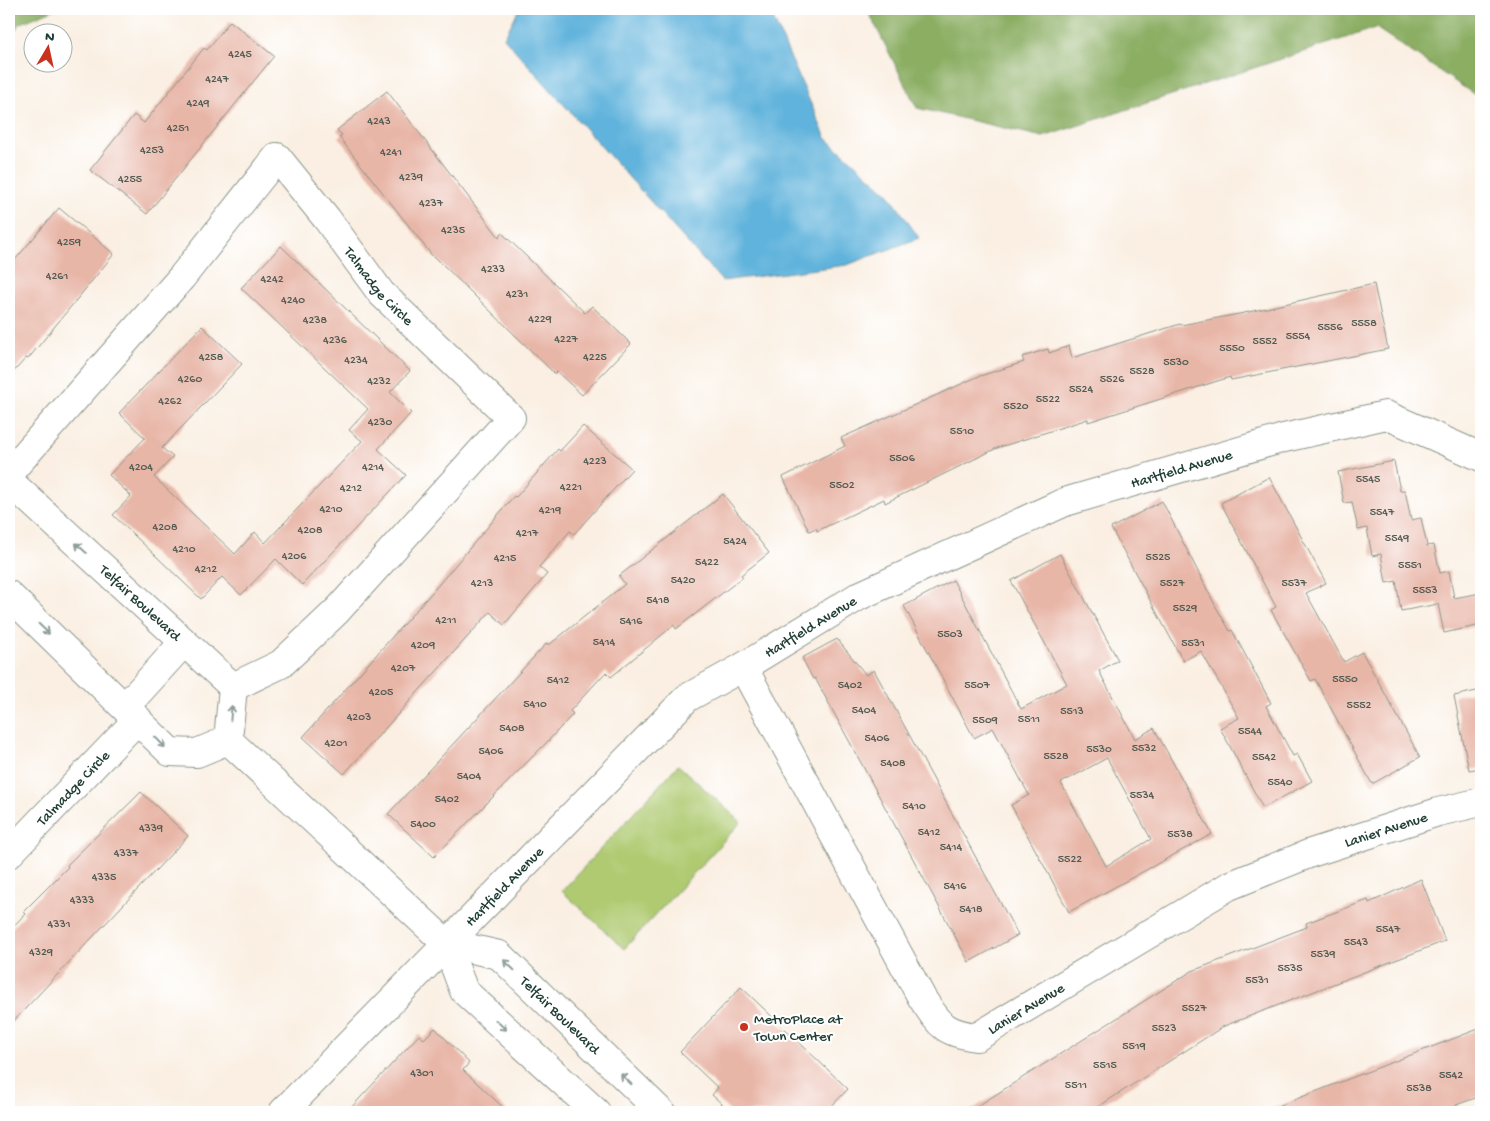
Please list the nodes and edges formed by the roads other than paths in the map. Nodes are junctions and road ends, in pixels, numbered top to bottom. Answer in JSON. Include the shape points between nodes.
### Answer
{"nodes":[{"id":1,"x":1481,"y":457,"type":"edge"},
{"id":2,"x":9,"y":473,"type":"edge"},
{"id":3,"x":9,"y":481,"type":"edge"},
{"id":4,"x":9,"y":595,"type":"edge"},
{"id":5,"x":184,"y":642,"type":"junction"},
{"id":6,"x":743,"y":667,"type":"junction"},
{"id":7,"x":233,"y":687,"type":"junction"},
{"id":8,"x":131,"y":713,"type":"junction"},
{"id":9,"x":228,"y":740,"type":"junction"},
{"id":10,"x":1481,"y":802,"type":"edge"},
{"id":11,"x":9,"y":854,"type":"edge"},
{"id":12,"x":446,"y":943,"type":"junction"},
{"id":13,"x":283,"y":1112,"type":"edge"},
{"id":14,"x":596,"y":1112,"type":"edge"},
{"id":15,"x":661,"y":1112,"type":"edge"}],
"edges":[{"from":1,"to":6,"type":"street","name":"Hartfield Avenue","via":[[1386,415],[1284,438],[1065,502],[859,596]]},
{"from":2,"to":7,"type":"street","name":"Talmadge Circle","via":[[182,277],[277,157],[381,293],[512,418],[337,612],[281,664]]},
{"from":5,"to":3,"type":"street","name":"Telfair Boulevard","one_way":true},
{"from":4,"to":8,"type":"street","one_way":true},
{"from":5,"to":7,"type":"street","name":"Telfair Boulevard"},
{"from":5,"to":8,"type":"street","name":"Talmadge Circle"},
{"from":6,"to":10,"type":"street","name":"Lanier Avenue","via":[[922,998],[938,1021],[955,1034],[978,1037],[1229,886],[1329,847],[1438,812]]},
{"from":6,"to":12,"type":"street","name":"Hartfield Avenue","via":[[687,698]]},
{"from":9,"to":7,"type":"street","one_way":true},
{"from":8,"to":9,"type":"street","one_way":true,"via":[[170,752],[196,753]]},
{"from":8,"to":11,"type":"street","name":"Talmadge Circle"},
{"from":9,"to":12,"type":"street"},
{"from":12,"to":13,"type":"street","name":"Hartfield Avenue"},
{"from":12,"to":14,"type":"street","one_way":true,"via":[[464,991]]},
{"from":15,"to":12,"type":"street","name":"Telfair Boulevard","one_way":true,"via":[[499,955]]}]}
